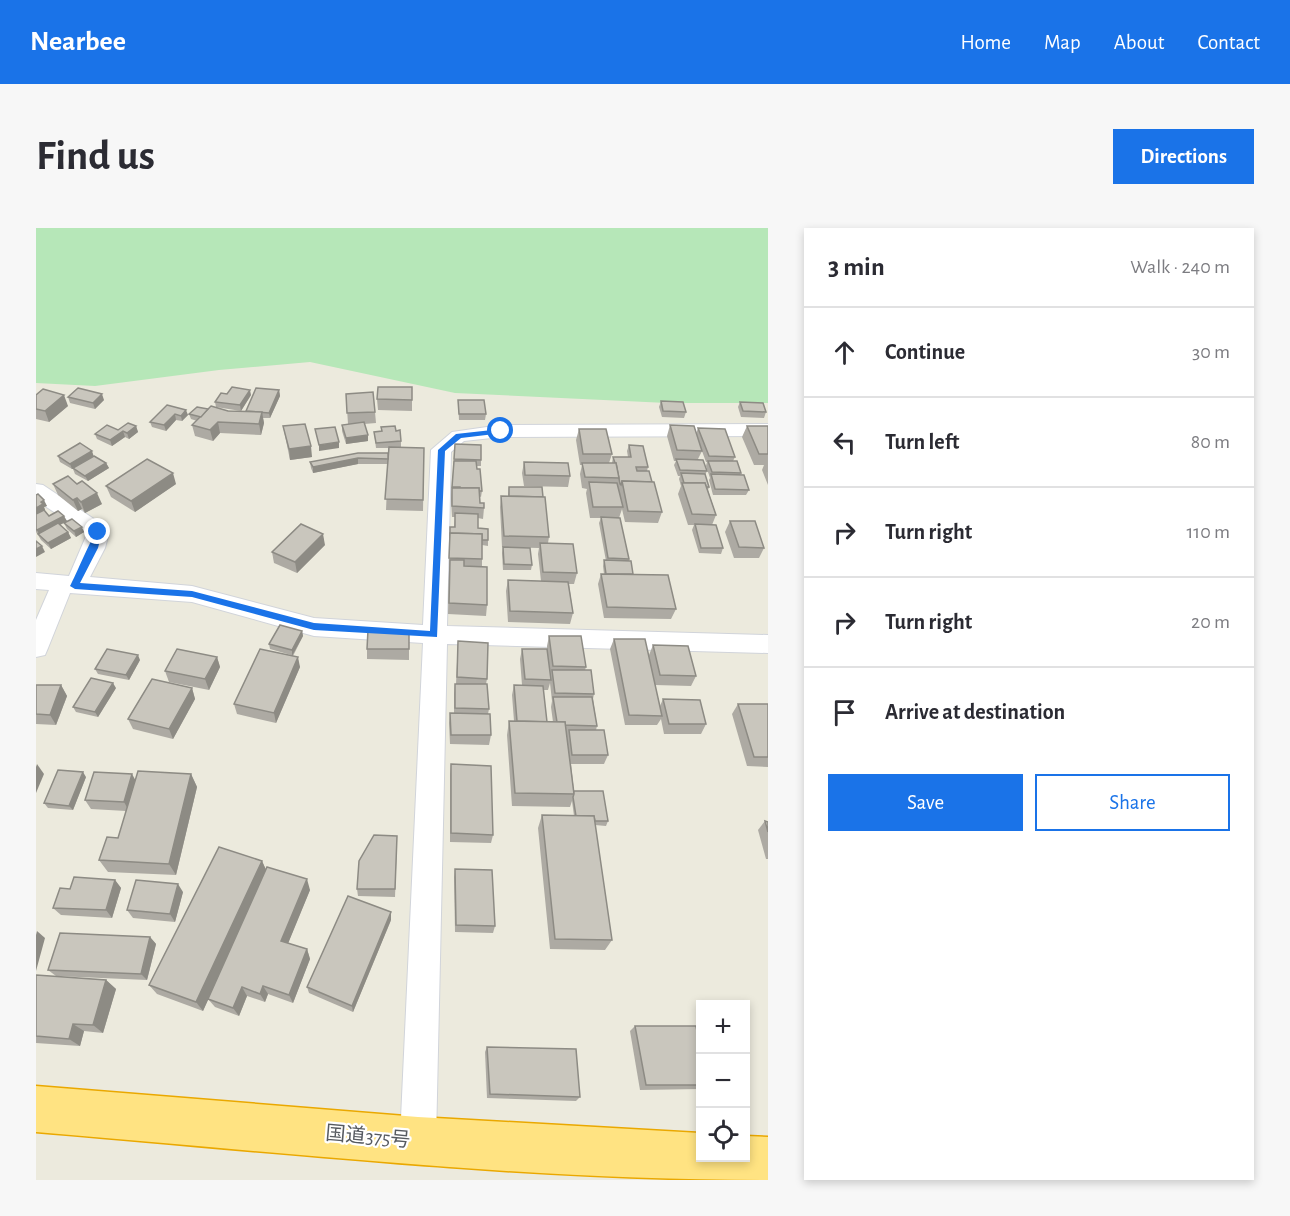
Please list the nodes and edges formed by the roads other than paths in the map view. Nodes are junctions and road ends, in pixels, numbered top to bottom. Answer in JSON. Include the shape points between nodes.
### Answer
{"nodes":[{"id":1,"x":768,"y":430,"type":"edge"},
{"id":2,"x":36,"y":490,"type":"edge"},
{"id":3,"x":36,"y":581,"type":"edge"},
{"id":4,"x":68,"y":585,"type":"junction"},
{"id":5,"x":434,"y":635,"type":"junction"},
{"id":6,"x":768,"y":644,"type":"edge"},
{"id":7,"x":36,"y":648,"type":"edge"},
{"id":8,"x":36,"y":1109,"type":"edge"},
{"id":9,"x":418,"y":1140,"type":"junction"},
{"id":10,"x":696,"y":1157,"type":"edge"},
{"id":11,"x":750,"y":1160,"type":"edge"},
{"id":12,"x":768,"y":1161,"type":"edge"}],
"edges":[{"from":1,"to":5,"type":"street","via":[[501,431],[459,436],[441,450]]},
{"from":2,"to":4,"type":"street","via":[[98,532],[94,548]]},
{"from":3,"to":4,"type":"street"},
{"from":4,"to":5,"type":"street","via":[[192,594],[314,627]]},
{"from":4,"to":7,"type":"street"},
{"from":5,"to":6,"type":"street"},
{"from":5,"to":9,"type":"street"},
{"from":8,"to":9,"type":"highway","name":"国道375号"},
{"from":9,"to":10,"type":"highway","name":"国道375号"},
{"from":11,"to":12,"type":"highway","name":"国道375号"}]}
